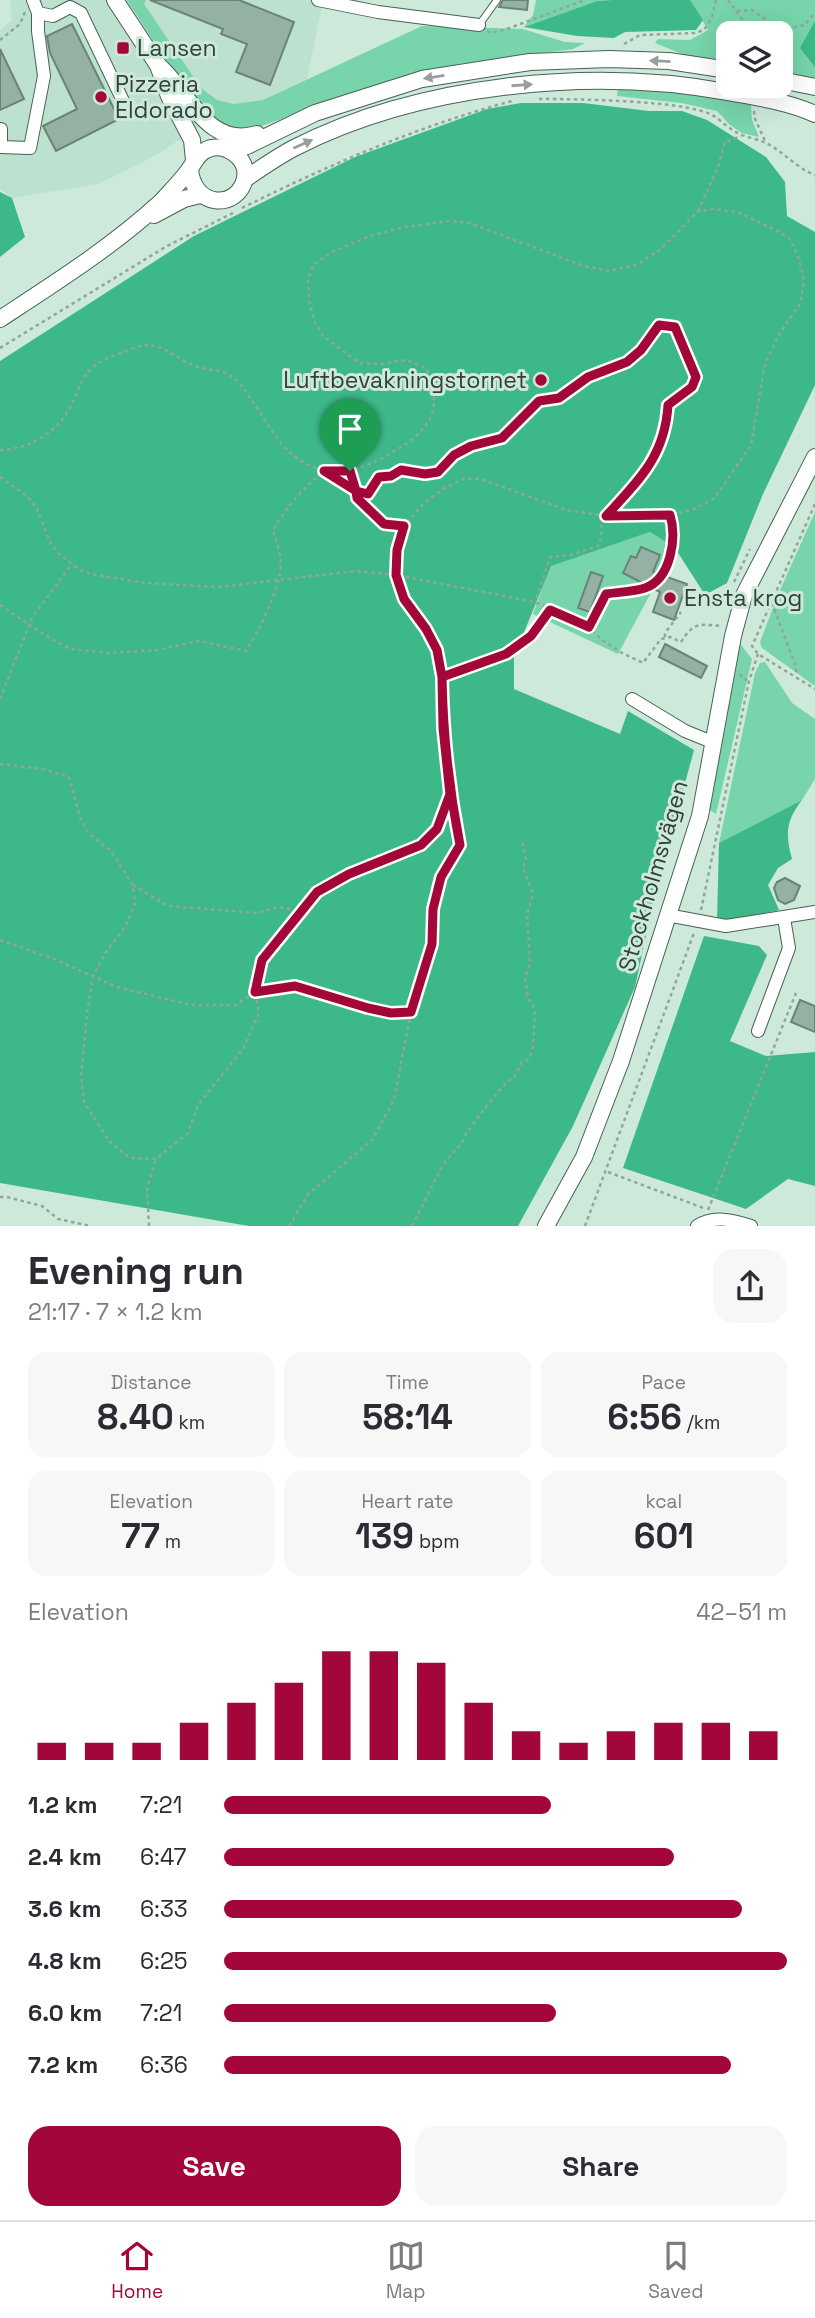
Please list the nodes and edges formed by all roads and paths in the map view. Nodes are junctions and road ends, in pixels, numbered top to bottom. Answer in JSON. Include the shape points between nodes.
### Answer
{"nodes":[{"id":1,"x":115,"y":0,"type":"edge"},
{"id":2,"x":318,"y":0,"type":"edge"},
{"id":3,"x":497,"y":0,"type":"edge"},
{"id":4,"x":585,"y":0,"type":"edge"},
{"id":5,"x":716,"y":0,"type":"edge"},
{"id":6,"x":728,"y":0,"type":"edge"},
{"id":7,"x":32,"y":7,"type":"edge"},
{"id":8,"x":737,"y":11,"type":"junction"},
{"id":9,"x":815,"y":13,"type":"edge"},
{"id":10,"x":744,"y":21,"type":"edge"},
{"id":11,"x":479,"y":25,"type":"junction"},
{"id":12,"x":0,"y":40,"type":"edge"},
{"id":13,"x":624,"y":44,"type":"dead end"},
{"id":14,"x":158,"y":65,"type":"junction"},
{"id":15,"x":716,"y":68,"type":"edge"},
{"id":16,"x":793,"y":83,"type":"edge"},
{"id":17,"x":815,"y":87,"type":"edge"},
{"id":18,"x":521,"y":99,"type":"dead end"},
{"id":19,"x":533,"y":99,"type":"dead end"},
{"id":20,"x":124,"y":103,"type":"dead end"},
{"id":21,"x":754,"y":104,"type":"dead end"},
{"id":22,"x":315,"y":113,"type":"junction"},
{"id":23,"x":815,"y":114,"type":"edge"},
{"id":24,"x":1,"y":129,"type":"edge"},
{"id":25,"x":742,"y":136,"type":"junction"},
{"id":26,"x":766,"y":143,"type":"junction"},
{"id":27,"x":227,"y":149,"type":"junction"},
{"id":28,"x":192,"y":164,"type":"junction"},
{"id":29,"x":815,"y":174,"type":"edge"},
{"id":30,"x":245,"y":179,"type":"junction"},
{"id":31,"x":200,"y":195,"type":"junction"},
{"id":32,"x":698,"y":211,"type":"junction"},
{"id":33,"x":127,"y":230,"type":"junction"},
{"id":34,"x":0,"y":319,"type":"edge"},
{"id":35,"x":0,"y":348,"type":"edge"},
{"id":36,"x":0,"y":450,"type":"edge"},
{"id":37,"x":815,"y":457,"type":"edge"},
{"id":38,"x":324,"y":471,"type":"junction"},
{"id":39,"x":350,"y":471,"type":"junction"},
{"id":40,"x":0,"y":477,"type":"edge"},
{"id":41,"x":356,"y":491,"type":"junction"},
{"id":42,"x":815,"y":504,"type":"edge"},
{"id":43,"x":670,"y":515,"type":"junction"},
{"id":44,"x":606,"y":516,"type":"junction"},
{"id":45,"x":404,"y":526,"type":"junction"},
{"id":46,"x":72,"y":564,"type":"junction"},
{"id":47,"x":396,"y":575,"type":"junction"},
{"id":48,"x":278,"y":580,"type":"junction"},
{"id":49,"x":534,"y":601,"type":"junction"},
{"id":50,"x":772,"y":603,"type":"junction"},
{"id":51,"x":0,"y":605,"type":"edge"},
{"id":52,"x":550,"y":610,"type":"junction"},
{"id":53,"x":681,"y":612,"type":"dead end"},
{"id":54,"x":29,"y":625,"type":"junction"},
{"id":55,"x":589,"y":627,"type":"junction"},
{"id":56,"x":733,"y":636,"type":"junction"},
{"id":57,"x":665,"y":637,"type":"junction"},
{"id":58,"x":751,"y":640,"type":"dead end"},
{"id":59,"x":752,"y":646,"type":"junction"},
{"id":60,"x":758,"y":654,"type":"junction"},
{"id":61,"x":797,"y":676,"type":"junction"},
{"id":62,"x":442,"y":677,"type":"junction"},
{"id":63,"x":815,"y":689,"type":"edge"},
{"id":64,"x":0,"y":699,"type":"edge"},
{"id":65,"x":632,"y":699,"type":"dead end"},
{"id":66,"x":712,"y":742,"type":"junction"},
{"id":67,"x":0,"y":764,"type":"edge"},
{"id":68,"x":450,"y":794,"type":"junction"},
{"id":69,"x":522,"y":841,"type":"dead end"},
{"id":70,"x":133,"y":885,"type":"junction"},
{"id":71,"x":302,"y":911,"type":"junction"},
{"id":72,"x":815,"y":912,"type":"edge"},
{"id":73,"x":667,"y":915,"type":"junction"},
{"id":74,"x":784,"y":918,"type":"junction"},
{"id":75,"x":698,"y":922,"type":"junction"},
{"id":76,"x":0,"y":940,"type":"edge"},
{"id":77,"x":93,"y":976,"type":"junction"},
{"id":78,"x":255,"y":992,"type":"junction"},
{"id":79,"x":796,"y":993,"type":"dead end"},
{"id":80,"x":411,"y":1012,"type":"junction"},
{"id":81,"x":758,"y":1031,"type":"dead end"},
{"id":82,"x":156,"y":1159,"type":"junction"},
{"id":83,"x":607,"y":1171,"type":"junction"},
{"id":84,"x":0,"y":1197,"type":"edge"},
{"id":85,"x":91,"y":1226,"type":"edge"},
{"id":86,"x":149,"y":1226,"type":"edge"},
{"id":87,"x":289,"y":1226,"type":"edge"},
{"id":88,"x":412,"y":1226,"type":"edge"},
{"id":89,"x":546,"y":1226,"type":"edge"},
{"id":90,"x":585,"y":1226,"type":"edge"},
{"id":91,"x":697,"y":1226,"type":"edge"},
{"id":92,"x":751,"y":1226,"type":"edge"}],
"edges":[{"from":1,"to":14,"type":"main road"},
{"from":2,"to":11,"type":"street"},
{"from":3,"to":11,"type":"lane"},
{"from":4,"to":11,"type":"path","via":[[504,30],[491,33]]},
{"from":5,"to":13,"type":"path","via":[[704,30],[640,35]]},
{"from":6,"to":8,"type":"path"},
{"from":7,"to":12,"type":"path"},
{"from":7,"to":20,"type":"street","via":[[52,16],[70,7],[81,13]]},
{"from":7,"to":24,"type":"street","via":[[44,76],[30,148],[1,148]]},
{"from":8,"to":9,"type":"path","via":[[752,10],[780,30],[805,25]]},
{"from":8,"to":10,"type":"path"},
{"from":14,"to":22,"type":"main road","via":[[224,135],[253,135]]},
{"from":14,"to":27,"type":"main road","via":[[206,137]]},
{"from":14,"to":28,"type":"main road","via":[[192,140]]},
{"from":15,"to":22,"type":"main road","one_way":true,"via":[[609,59],[530,62],[422,79]]},
{"from":16,"to":17,"type":"main road"},
{"from":18,"to":35,"type":"path","via":[[414,131],[286,186],[167,246]]},
{"from":19,"to":25,"type":"path","via":[[685,107],[713,114]]},
{"from":21,"to":26,"type":"path"},
{"from":22,"to":27,"type":"main road","via":[[247,146]]},
{"from":30,"to":23,"type":"main road","one_way":true,"via":[[294,148],[359,120],[501,87],[640,82],[759,98]]},
{"from":25,"to":26,"type":"path"},
{"from":25,"to":32,"type":"path","via":[[725,142]]},
{"from":26,"to":29,"type":"path"},
{"from":27,"to":28,"type":"main road","via":[[206,149]]},
{"from":27,"to":30,"type":"main road","via":[[241,159]]},
{"from":28,"to":31,"type":"main road","via":[[191,178]]},
{"from":28,"to":33,"type":"main road","via":[[162,201]]},
{"from":30,"to":31,"type":"main road","via":[[227,198],[216,201]]},
{"from":31,"to":33,"type":"main road"},
{"from":32,"to":39,"type":"path","via":[[661,249],[638,264],[610,271],[584,266],[469,223],[449,221],[370,236],[314,264],[308,279],[309,299],[323,336],[359,363],[406,360],[426,368],[435,391],[434,412],[421,431],[365,468]]},
{"from":32,"to":43,"type":"path","via":[[737,212],[778,230],[790,239],[804,280],[800,304],[765,363],[751,445],[715,498]]},
{"from":33,"to":34,"type":"main road"},
{"from":36,"to":38,"type":"path","via":[[15,450],[38,440],[70,408],[77,387],[91,368],[110,356],[146,345],[172,352],[195,367],[221,370],[237,380],[284,446]]},
{"from":37,"to":56,"type":"main road","name":"Stockholmsvägen","via":[[744,594]]},
{"from":38,"to":39,"type":"path"},
{"from":38,"to":41,"type":"path"},
{"from":38,"to":48,"type":"path","via":[[284,511],[273,531],[281,562]]},
{"from":39,"to":41,"type":"path"},
{"from":40,"to":46,"type":"path","via":[[28,497],[51,544]]},
{"from":41,"to":44,"type":"path","via":[[368,494],[379,477],[401,470],[438,472],[454,455],[502,438],[539,401],[559,398],[588,377],[627,362],[659,325],[675,327],[696,377],[692,387],[668,405],[667,427],[653,461]]},
{"from":41,"to":45,"type":"path","via":[[357,498],[384,524]]},
{"from":42,"to":50,"type":"path"},
{"from":43,"to":44,"type":"path"},
{"from":43,"to":55,"type":"path","via":[[672,556],[656,580],[646,588],[606,594]]},
{"from":44,"to":45,"type":"path","via":[[566,510],[481,479],[463,479],[422,505]]},
{"from":44,"to":49,"type":"path","via":[[600,545],[550,557]]},
{"from":45,"to":47,"type":"path"},
{"from":46,"to":48,"type":"path","via":[[91,574],[145,583],[219,587]]},
{"from":46,"to":54,"type":"path"},
{"from":47,"to":48,"type":"path","via":[[355,571]]},
{"from":47,"to":49,"type":"path"},
{"from":47,"to":62,"type":"path","via":[[404,599],[437,650]]},
{"from":48,"to":54,"type":"path","via":[[246,651],[199,640],[158,650],[109,653],[70,649]]},
{"from":49,"to":52,"type":"path"},
{"from":50,"to":59,"type":"path"},
{"from":50,"to":61,"type":"path"},
{"from":51,"to":54,"type":"path"},
{"from":52,"to":55,"type":"path"},
{"from":52,"to":62,"type":"path","via":[[531,636],[506,654]]},
{"from":53,"to":57,"type":"path"},
{"from":54,"to":64,"type":"path"},
{"from":55,"to":57,"type":"path","via":[[602,640],[643,663]]},
{"from":56,"to":57,"type":"path","via":[[725,635],[725,626],[702,624],[691,627],[681,642]]},
{"from":56,"to":66,"type":"main road","name":"Stockholmsvägen"},
{"from":58,"to":59,"type":"path"},
{"from":59,"to":60,"type":"path"},
{"from":60,"to":61,"type":"path"},
{"from":60,"to":75,"type":"path"},
{"from":61,"to":63,"type":"path"},
{"from":62,"to":68,"type":"path"},
{"from":65,"to":66,"type":"street"},
{"from":66,"to":73,"type":"main road","name":"Stockholmsvägen","via":[[700,816]]},
{"from":67,"to":70,"type":"path","via":[[69,777],[89,834],[110,850]]},
{"from":68,"to":71,"type":"path","via":[[437,829],[421,845],[349,874],[317,892]]},
{"from":68,"to":80,"type":"path","via":[[460,845],[441,877],[433,909],[432,944]]},
{"from":69,"to":88,"type":"path","via":[[523,868],[533,894],[527,914],[530,964],[525,978],[535,1010],[533,1047],[529,1059],[522,1062],[444,1163]]},
{"from":70,"to":71,"type":"path","via":[[168,906],[257,913],[278,907]]},
{"from":70,"to":77,"type":"path","via":[[135,904],[125,927]]},
{"from":71,"to":78,"type":"path","via":[[262,960]]},
{"from":72,"to":74,"type":"street"},
{"from":73,"to":75,"type":"street"},
{"from":73,"to":89,"type":"main road","name":"Stockholmsvägen","via":[[621,1061],[583,1157]]},
{"from":74,"to":75,"type":"street","via":[[726,926]]},
{"from":74,"to":81,"type":"street","via":[[789,948]]},
{"from":75,"to":83,"type":"path"},
{"from":76,"to":77,"type":"path"},
{"from":77,"to":78,"type":"path","via":[[117,987],[191,1005],[236,1005]]},
{"from":77,"to":82,"type":"path","via":[[81,1076],[84,1102],[109,1141],[130,1158]]},
{"from":78,"to":80,"type":"path","via":[[295,986],[368,1008]]},
{"from":78,"to":82,"type":"path","via":[[259,1013],[243,1049],[198,1105],[188,1133]]},
{"from":79,"to":83,"type":"path","via":[[708,1210]]},
{"from":80,"to":87,"type":"path","via":[[394,1100],[372,1140],[308,1194]]},
{"from":82,"to":86,"type":"path","via":[[147,1188]]},
{"from":83,"to":90,"type":"path"},
{"from":84,"to":85,"type":"path","via":[[42,1206],[58,1219]]},
{"from":91,"to":92,"type":"street","via":[[728,1219]]}]}
